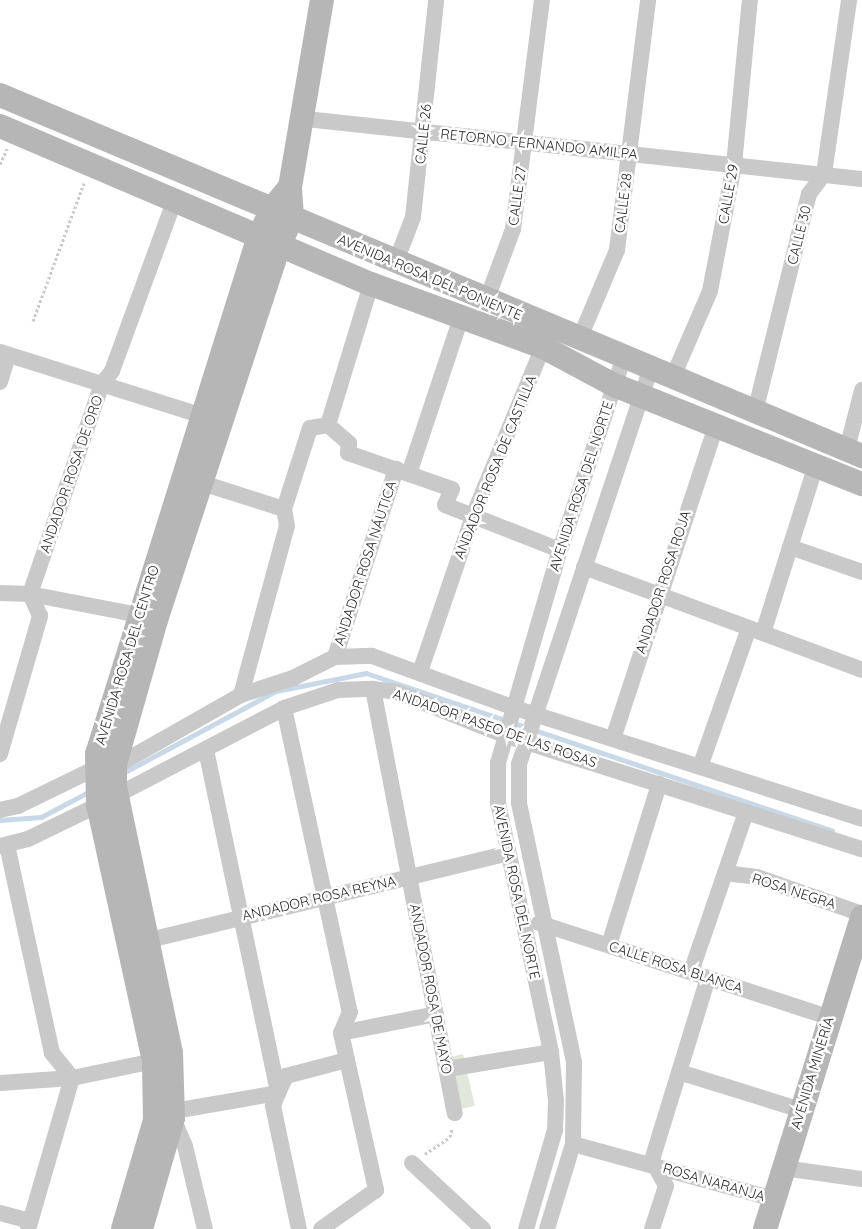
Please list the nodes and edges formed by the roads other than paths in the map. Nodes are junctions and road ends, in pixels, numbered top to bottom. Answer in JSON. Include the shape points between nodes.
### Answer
{"nodes":[{"id":1,"x":322,"y":0,"type":"edge"},
{"id":2,"x":436,"y":0,"type":"edge"},
{"id":3,"x":542,"y":0,"type":"edge"},
{"id":4,"x":648,"y":0,"type":"edge"},
{"id":5,"x":750,"y":0,"type":"edge"},
{"id":6,"x":848,"y":0,"type":"edge"},
{"id":7,"x":0,"y":95,"type":"edge"},
{"id":8,"x":306,"y":119,"type":"junction"},
{"id":9,"x":0,"y":126,"type":"edge"},
{"id":10,"x":424,"y":131,"type":"junction"},
{"id":11,"x":524,"y":142,"type":"junction"},
{"id":12,"x":629,"y":154,"type":"junction"},
{"id":13,"x":734,"y":165,"type":"junction"},
{"id":14,"x":824,"y":174,"type":"junction"},
{"id":15,"x":862,"y":179,"type":"edge"},
{"id":16,"x":175,"y":199,"type":"junction"},
{"id":17,"x":282,"y":213,"type":"junction"},
{"id":18,"x":269,"y":241,"type":"junction"},
{"id":19,"x":394,"y":264,"type":"junction"},
{"id":20,"x":371,"y":284,"type":"junction"},
{"id":21,"x":487,"y":299,"type":"junction"},
{"id":22,"x":462,"y":316,"type":"junction"},
{"id":23,"x":579,"y":340,"type":"junction"},
{"id":24,"x":543,"y":347,"type":"junction"},
{"id":25,"x":4,"y":354,"type":"edge"},
{"id":26,"x":623,"y":359,"type":"junction"},
{"id":27,"x":650,"y":370,"type":"junction"},
{"id":28,"x":107,"y":377,"type":"junction"},
{"id":29,"x":672,"y":379,"type":"junction"},
{"id":30,"x":0,"y":382,"type":"edge"},
{"id":31,"x":614,"y":385,"type":"junction"},
{"id":32,"x":862,"y":390,"type":"edge"},
{"id":33,"x":640,"y":395,"type":"junction"},
{"id":34,"x":755,"y":412,"type":"junction"},
{"id":35,"x":200,"y":415,"type":"junction"},
{"id":36,"x":328,"y":425,"type":"junction"},
{"id":37,"x":716,"y":425,"type":"junction"},
{"id":38,"x":854,"y":452,"type":"edge"},
{"id":39,"x":816,"y":465,"type":"junction"},
{"id":40,"x":402,"y":471,"type":"junction"},
{"id":41,"x":202,"y":483,"type":"junction"},
{"id":42,"x":862,"y":484,"type":"edge"},
{"id":43,"x":284,"y":509,"type":"junction"},
{"id":44,"x":473,"y":516,"type":"junction"},
{"id":45,"x":790,"y":547,"type":"junction"},
{"id":46,"x":560,"y":550,"type":"junction"},
{"id":47,"x":584,"y":567,"type":"junction"},
{"id":48,"x":862,"y":572,"type":"edge"},
{"id":49,"x":0,"y":593,"type":"edge"},
{"id":50,"x":30,"y":594,"type":"junction"},
{"id":51,"x":657,"y":594,"type":"junction"},
{"id":52,"x":138,"y":615,"type":"junction"},
{"id":53,"x":756,"y":630,"type":"junction"},
{"id":54,"x":334,"y":657,"type":"junction"},
{"id":55,"x":862,"y":670,"type":"edge"},
{"id":56,"x":420,"y":672,"type":"junction"},
{"id":57,"x":373,"y":689,"type":"junction"},
{"id":58,"x":241,"y":695,"type":"junction"},
{"id":59,"x":284,"y":708,"type":"junction"},
{"id":60,"x":508,"y":721,"type":"junction"},
{"id":61,"x":528,"y":728,"type":"junction"},
{"id":62,"x":613,"y":740,"type":"junction"},
{"id":63,"x":206,"y":750,"type":"junction"},
{"id":64,"x":0,"y":754,"type":"edge"},
{"id":65,"x":700,"y":767,"type":"junction"},
{"id":66,"x":106,"y":782,"type":"junction"},
{"id":67,"x":659,"y":784,"type":"junction"},
{"id":68,"x":0,"y":810,"type":"edge"},
{"id":69,"x":746,"y":812,"type":"junction"},
{"id":70,"x":862,"y":819,"type":"edge"},
{"id":71,"x":4,"y":845,"type":"edge"},
{"id":72,"x":862,"y":849,"type":"edge"},
{"id":73,"x":508,"y":854,"type":"junction"},
{"id":74,"x":725,"y":874,"type":"junction"},
{"id":75,"x":410,"y":877,"type":"junction"},
{"id":76,"x":323,"y":897,"type":"junction"},
{"id":77,"x":862,"y":915,"type":"edge"},
{"id":78,"x":238,"y":918,"type":"junction"},
{"id":79,"x":523,"y":918,"type":"junction"},
{"id":80,"x":546,"y":925,"type":"junction"},
{"id":81,"x":139,"y":942,"type":"junction"},
{"id":82,"x":609,"y":945,"type":"junction"},
{"id":83,"x":691,"y":972,"type":"junction"},
{"id":84,"x":708,"y":978,"type":"junction"},
{"id":85,"x":436,"y":1014,"type":"junction"},
{"id":86,"x":829,"y":1017,"type":"junction"},
{"id":87,"x":341,"y":1033,"type":"junction"},
{"id":88,"x":551,"y":1052,"type":"junction"},
{"id":89,"x":347,"y":1060,"type":"junction"},
{"id":90,"x":154,"y":1061,"type":"junction"},
{"id":91,"x":447,"y":1069,"type":"junction"},
{"id":92,"x":679,"y":1072,"type":"junction"},
{"id":93,"x":72,"y":1078,"type":"junction"},
{"id":94,"x":0,"y":1083,"type":"edge"},
{"id":95,"x":278,"y":1093,"type":"junction"},
{"id":96,"x":801,"y":1110,"type":"junction"},
{"id":97,"x":455,"y":1113,"type":"dead end"},
{"id":98,"x":173,"y":1114,"type":"junction"},
{"id":99,"x":573,"y":1144,"type":"junction"},
{"id":100,"x":412,"y":1163,"type":"road end"},
{"id":101,"x":654,"y":1165,"type":"junction"},
{"id":102,"x":783,"y":1168,"type":"junction"},
{"id":103,"x":862,"y":1179,"type":"edge"},
{"id":104,"x":774,"y":1199,"type":"junction"},
{"id":105,"x":0,"y":1213,"type":"edge"},
{"id":106,"x":29,"y":1225,"type":"edge"},
{"id":107,"x":123,"y":1229,"type":"edge"},
{"id":108,"x":141,"y":1229,"type":"edge"},
{"id":109,"x":205,"y":1229,"type":"edge"},
{"id":110,"x":299,"y":1229,"type":"edge"},
{"id":111,"x":322,"y":1229,"type":"edge"},
{"id":112,"x":484,"y":1229,"type":"edge"},
{"id":113,"x":526,"y":1229,"type":"edge"},
{"id":114,"x":547,"y":1229,"type":"edge"},
{"id":115,"x":652,"y":1229,"type":"edge"},
{"id":116,"x":765,"y":1229,"type":"edge"}],
"edges":[{"from":1,"to":8,"type":"street"},
{"from":2,"to":10,"type":"street","name":"CALLE 26"},
{"from":3,"to":11,"type":"street","name":"CALLE 27"},
{"from":4,"to":12,"type":"street","name":"CALLE 28"},
{"from":5,"to":13,"type":"street","name":"CALLE 29"},
{"from":6,"to":14,"type":"street","name":"CALLE 30"},
{"from":7,"to":17,"type":"street","name":"AVENIDA ROSA DEL PONIENTE"},
{"from":8,"to":10,"type":"street","name":"RETORNO FERNANDO AMILPA"},
{"from":8,"to":17,"type":"street","name":"AVENIDA ROSA DEL CENTRO"},
{"from":9,"to":16,"type":"street","name":"AVENIDA ROSA DEL PONIENTE"},
{"from":10,"to":11,"type":"street","name":"RETORNO FERNANDO AMILPA"},
{"from":10,"to":19,"type":"street","name":"CALLE 26","via":[[413,217]]},
{"from":11,"to":12,"type":"street","name":"RETORNO FERNANDO AMILPA"},
{"from":11,"to":21,"type":"street","name":"CALLE 27","via":[[513,229]]},
{"from":12,"to":13,"type":"street","name":"RETORNO FERNANDO AMILPA"},
{"from":12,"to":23,"type":"street","name":"CALLE 28","via":[[617,250]]},
{"from":13,"to":14,"type":"street","name":"RETORNO FERNANDO AMILPA"},
{"from":13,"to":29,"type":"street","name":"CALLE 29","via":[[710,291]]},
{"from":14,"to":15,"type":"street","name":"RETORNO FERNANDO AMILPA"},
{"from":14,"to":34,"type":"street","name":"CALLE 30","via":[[809,194]]},
{"from":16,"to":18,"type":"street","name":"AVENIDA ROSA DEL PONIENTE"},
{"from":16,"to":28,"type":"street","name":"ANDADOR ROSA DE ORO"},
{"from":17,"to":18,"type":"street","name":"AVENIDA ROSA DEL CENTRO"},
{"from":17,"to":19,"type":"street","name":"AVENIDA ROSA DEL PONIENTE"},
{"from":18,"to":20,"type":"street","name":"AVENIDA ROSA DEL PONIENTE"},
{"from":18,"to":35,"type":"street","name":"AVENIDA ROSA DEL CENTRO"},
{"from":18,"to":41,"type":"street","name":"AVENIDA ROSA DEL CENTRO"},
{"from":19,"to":21,"type":"street","name":"AVENIDA ROSA DEL PONIENTE"},
{"from":20,"to":22,"type":"street","name":"AVENIDA ROSA DEL PONIENTE"},
{"from":20,"to":36,"type":"street"},
{"from":21,"to":23,"type":"street","name":"AVENIDA ROSA DEL PONIENTE"},
{"from":22,"to":24,"type":"street","name":"AVENIDA ROSA DEL PONIENTE"},
{"from":22,"to":40,"type":"street","name":"ANDADOR ROSA NÁUTICA"},
{"from":23,"to":26,"type":"street","name":"AVENIDA ROSA DEL PONIENTE"},
{"from":24,"to":31,"type":"street","name":"AVENIDA ROSA DEL PONIENTE"},
{"from":24,"to":44,"type":"street","name":"ANDADOR ROSA DE CASTILLA"},
{"from":25,"to":28,"type":"street"},
{"from":25,"to":30,"type":"street"},
{"from":26,"to":27,"type":"street","name":"AVENIDA ROSA DEL PONIENTE"},
{"from":26,"to":31,"type":"street","name":"AVENIDA ROSA DEL NORTE"},
{"from":27,"to":29,"type":"street","name":"AVENIDA ROSA DEL PONIENTE"},
{"from":27,"to":33,"type":"street","name":"AVENIDA ROSA DEL NORTE"},
{"from":28,"to":35,"type":"street"},
{"from":28,"to":50,"type":"street","name":"ANDADOR ROSA DE ORO"},
{"from":29,"to":34,"type":"street","name":"AVENIDA ROSA DEL PONIENTE"},
{"from":31,"to":33,"type":"street","name":"AVENIDA ROSA DEL PONIENTE"},
{"from":31,"to":46,"type":"street","name":"AVENIDA ROSA DEL NORTE"},
{"from":32,"to":38,"type":"street"},
{"from":33,"to":37,"type":"street","name":"AVENIDA ROSA DEL PONIENTE"},
{"from":33,"to":47,"type":"street","name":"AVENIDA ROSA DEL NORTE"},
{"from":34,"to":38,"type":"street","name":"AVENIDA ROSA DEL PONIENTE"},
{"from":35,"to":52,"type":"street","name":"AVENIDA ROSA DEL CENTRO"},
{"from":36,"to":40,"type":"street","via":[[350,443],[348,453]]},
{"from":36,"to":43,"type":"street","via":[[310,428]]},
{"from":37,"to":39,"type":"street","name":"AVENIDA ROSA DEL PONIENTE"},
{"from":37,"to":51,"type":"street","name":"ANDADOR ROSA ROJA"},
{"from":39,"to":42,"type":"street","name":"AVENIDA ROSA DEL PONIENTE"},
{"from":39,"to":45,"type":"street"},
{"from":40,"to":44,"type":"street","via":[[452,488],[445,505]]},
{"from":40,"to":54,"type":"street","name":"ANDADOR ROSA NÁUTICA"},
{"from":41,"to":43,"type":"street"},
{"from":41,"to":66,"type":"street","name":"AVENIDA ROSA DEL CENTRO"},
{"from":43,"to":58,"type":"street","via":[[287,526]]},
{"from":44,"to":46,"type":"street"},
{"from":44,"to":56,"type":"street","name":"ANDADOR ROSA DE CASTILLA"},
{"from":45,"to":48,"type":"street"},
{"from":45,"to":53,"type":"street"},
{"from":46,"to":60,"type":"street","name":"AVENIDA ROSA DEL NORTE"},
{"from":47,"to":51,"type":"street"},
{"from":47,"to":61,"type":"street","name":"AVENIDA ROSA DEL NORTE"},
{"from":49,"to":50,"type":"street"},
{"from":50,"to":52,"type":"street"},
{"from":50,"to":64,"type":"street","via":[[40,616]]},
{"from":51,"to":53,"type":"street"},
{"from":51,"to":62,"type":"street","name":"ANDADOR ROSA ROJA"},
{"from":52,"to":66,"type":"street","name":"AVENIDA ROSA DEL CENTRO","via":[[106,715]]},
{"from":53,"to":55,"type":"street"},
{"from":53,"to":65,"type":"street"},
{"from":54,"to":56,"type":"street","name":"ANDADOR PASEO DE LAS ROSAS","via":[[372,656]]},
{"from":54,"to":58,"type":"street","name":"ANDADOR PASEO DE LAS ROSAS","via":[[293,678]]},
{"from":56,"to":60,"type":"street","name":"ANDADOR PASEO DE LAS ROSAS"},
{"from":57,"to":59,"type":"street","name":"ANDADOR PASEO DE LAS ROSAS","via":[[338,690]]},
{"from":57,"to":60,"type":"street","name":"ANDADOR PASEO DE LAS ROSAS","via":[[397,692]]},
{"from":57,"to":75,"type":"street","name":"ANDADOR ROSA DE MAYO"},
{"from":58,"to":66,"type":"street","name":"ANDADOR PASEO DE LAS ROSAS"},
{"from":59,"to":63,"type":"street","name":"ANDADOR PASEO DE LAS ROSAS"},
{"from":59,"to":76,"type":"street"},
{"from":60,"to":61,"type":"street","name":"ANDADOR PASEO DE LAS ROSAS"},
{"from":60,"to":61,"type":"street","name":"ANDADOR PASEO DE LAS ROSAS"},
{"from":60,"to":73,"type":"street","name":"AVENIDA ROSA DEL NORTE","via":[[498,803]]},
{"from":61,"to":62,"type":"street","name":"ANDADOR PASEO DE LAS ROSAS"},
{"from":61,"to":67,"type":"street","name":"ANDADOR PASEO DE LAS ROSAS"},
{"from":61,"to":80,"type":"street","name":"AVENIDA ROSA DEL NORTE","via":[[519,803]]},
{"from":62,"to":65,"type":"street","name":"ANDADOR PASEO DE LAS ROSAS"},
{"from":63,"to":66,"type":"street","name":"ANDADOR PASEO DE LAS ROSAS"},
{"from":63,"to":78,"type":"street"},
{"from":65,"to":70,"type":"street","name":"ANDADOR PASEO DE LAS ROSAS"},
{"from":66,"to":68,"type":"street"},
{"from":66,"to":71,"type":"street","name":"ANDADOR PASEO DE LAS ROSAS"},
{"from":66,"to":81,"type":"street","name":"AVENIDA ROSA DEL CENTRO"},
{"from":67,"to":69,"type":"street","name":"ANDADOR PASEO DE LAS ROSAS"},
{"from":67,"to":82,"type":"street"},
{"from":69,"to":72,"type":"street","name":"ANDADOR PASEO DE LAS ROSAS"},
{"from":69,"to":74,"type":"street"},
{"from":71,"to":93,"type":"street","via":[[52,1053]]},
{"from":73,"to":75,"type":"street","name":"ANDADOR ROSA REYNA"},
{"from":73,"to":79,"type":"street","name":"AVENIDA ROSA DEL NORTE"},
{"from":74,"to":77,"type":"street","name":"ROSA NEGRA","via":[[757,877]]},
{"from":74,"to":83,"type":"street"},
{"from":75,"to":76,"type":"street","name":"ANDADOR ROSA REYNA"},
{"from":75,"to":85,"type":"street","name":"ANDADOR ROSA DE MAYO"},
{"from":76,"to":78,"type":"street","name":"ANDADOR ROSA REYNA"},
{"from":76,"to":87,"type":"street","via":[[350,1012]]},
{"from":77,"to":86,"type":"street","name":"AVENIDA MINERÍA"},
{"from":78,"to":81,"type":"street","name":"ANDADOR ROSA REYNA"},
{"from":78,"to":95,"type":"street"},
{"from":79,"to":80,"type":"street","name":"CALLE ROSA BLANCA"},
{"from":79,"to":88,"type":"street","name":"AVENIDA ROSA DEL NORTE"},
{"from":80,"to":82,"type":"street","name":"CALLE ROSA BLANCA"},
{"from":80,"to":99,"type":"street","name":"AVENIDA ROSA DEL NORTE","via":[[574,1062]]},
{"from":81,"to":90,"type":"street","name":"AVENIDA ROSA DEL CENTRO"},
{"from":81,"to":98,"type":"street","name":"AVENIDA ROSA DEL CENTRO","via":[[171,1053]]},
{"from":82,"to":83,"type":"street","name":"CALLE ROSA BLANCA"},
{"from":83,"to":84,"type":"street","name":"CALLE ROSA BLANCA"},
{"from":84,"to":86,"type":"street","name":"CALLE ROSA BLANCA"},
{"from":84,"to":92,"type":"street"},
{"from":85,"to":87,"type":"street"},
{"from":85,"to":91,"type":"street","name":"ANDADOR ROSA DE MAYO"},
{"from":86,"to":96,"type":"street","name":"AVENIDA MINERÍA"},
{"from":87,"to":89,"type":"street"},
{"from":88,"to":91,"type":"street"},
{"from":88,"to":113,"type":"street","name":"AVENIDA ROSA DEL NORTE","via":[[555,1130]]},
{"from":89,"to":95,"type":"street","via":[[286,1076]]},
{"from":89,"to":111,"type":"street","via":[[376,1190]]},
{"from":90,"to":93,"type":"street"},
{"from":90,"to":107,"type":"street","name":"AVENIDA ROSA DEL CENTRO","via":[[155,1120]]},
{"from":91,"to":97,"type":"street","name":"ANDADOR ROSA DE MAYO"},
{"from":92,"to":96,"type":"street"},
{"from":92,"to":101,"type":"street"},
{"from":93,"to":94,"type":"street"},
{"from":93,"to":106,"type":"street"},
{"from":95,"to":98,"type":"street"},
{"from":95,"to":110,"type":"street","via":[[273,1106]]},
{"from":96,"to":102,"type":"street","name":"AVENIDA MINERÍA"},
{"from":98,"to":108,"type":"street","name":"AVENIDA ROSA DEL CENTRO"},
{"from":98,"to":109,"type":"street","via":[[185,1146]]},
{"from":99,"to":101,"type":"street","name":"ROSA NARANJA"},
{"from":99,"to":114,"type":"street","name":"AVENIDA ROSA DEL NORTE"},
{"from":100,"to":112,"type":"street"},
{"from":101,"to":104,"type":"street","name":"ROSA NARANJA"},
{"from":101,"to":115,"type":"street","via":[[666,1186]]},
{"from":102,"to":103,"type":"street"},
{"from":102,"to":104,"type":"street","name":"AVENIDA MINERÍA"},
{"from":104,"to":116,"type":"street","name":"AVENIDA MINERÍA"},
{"from":105,"to":106,"type":"street"}]}
